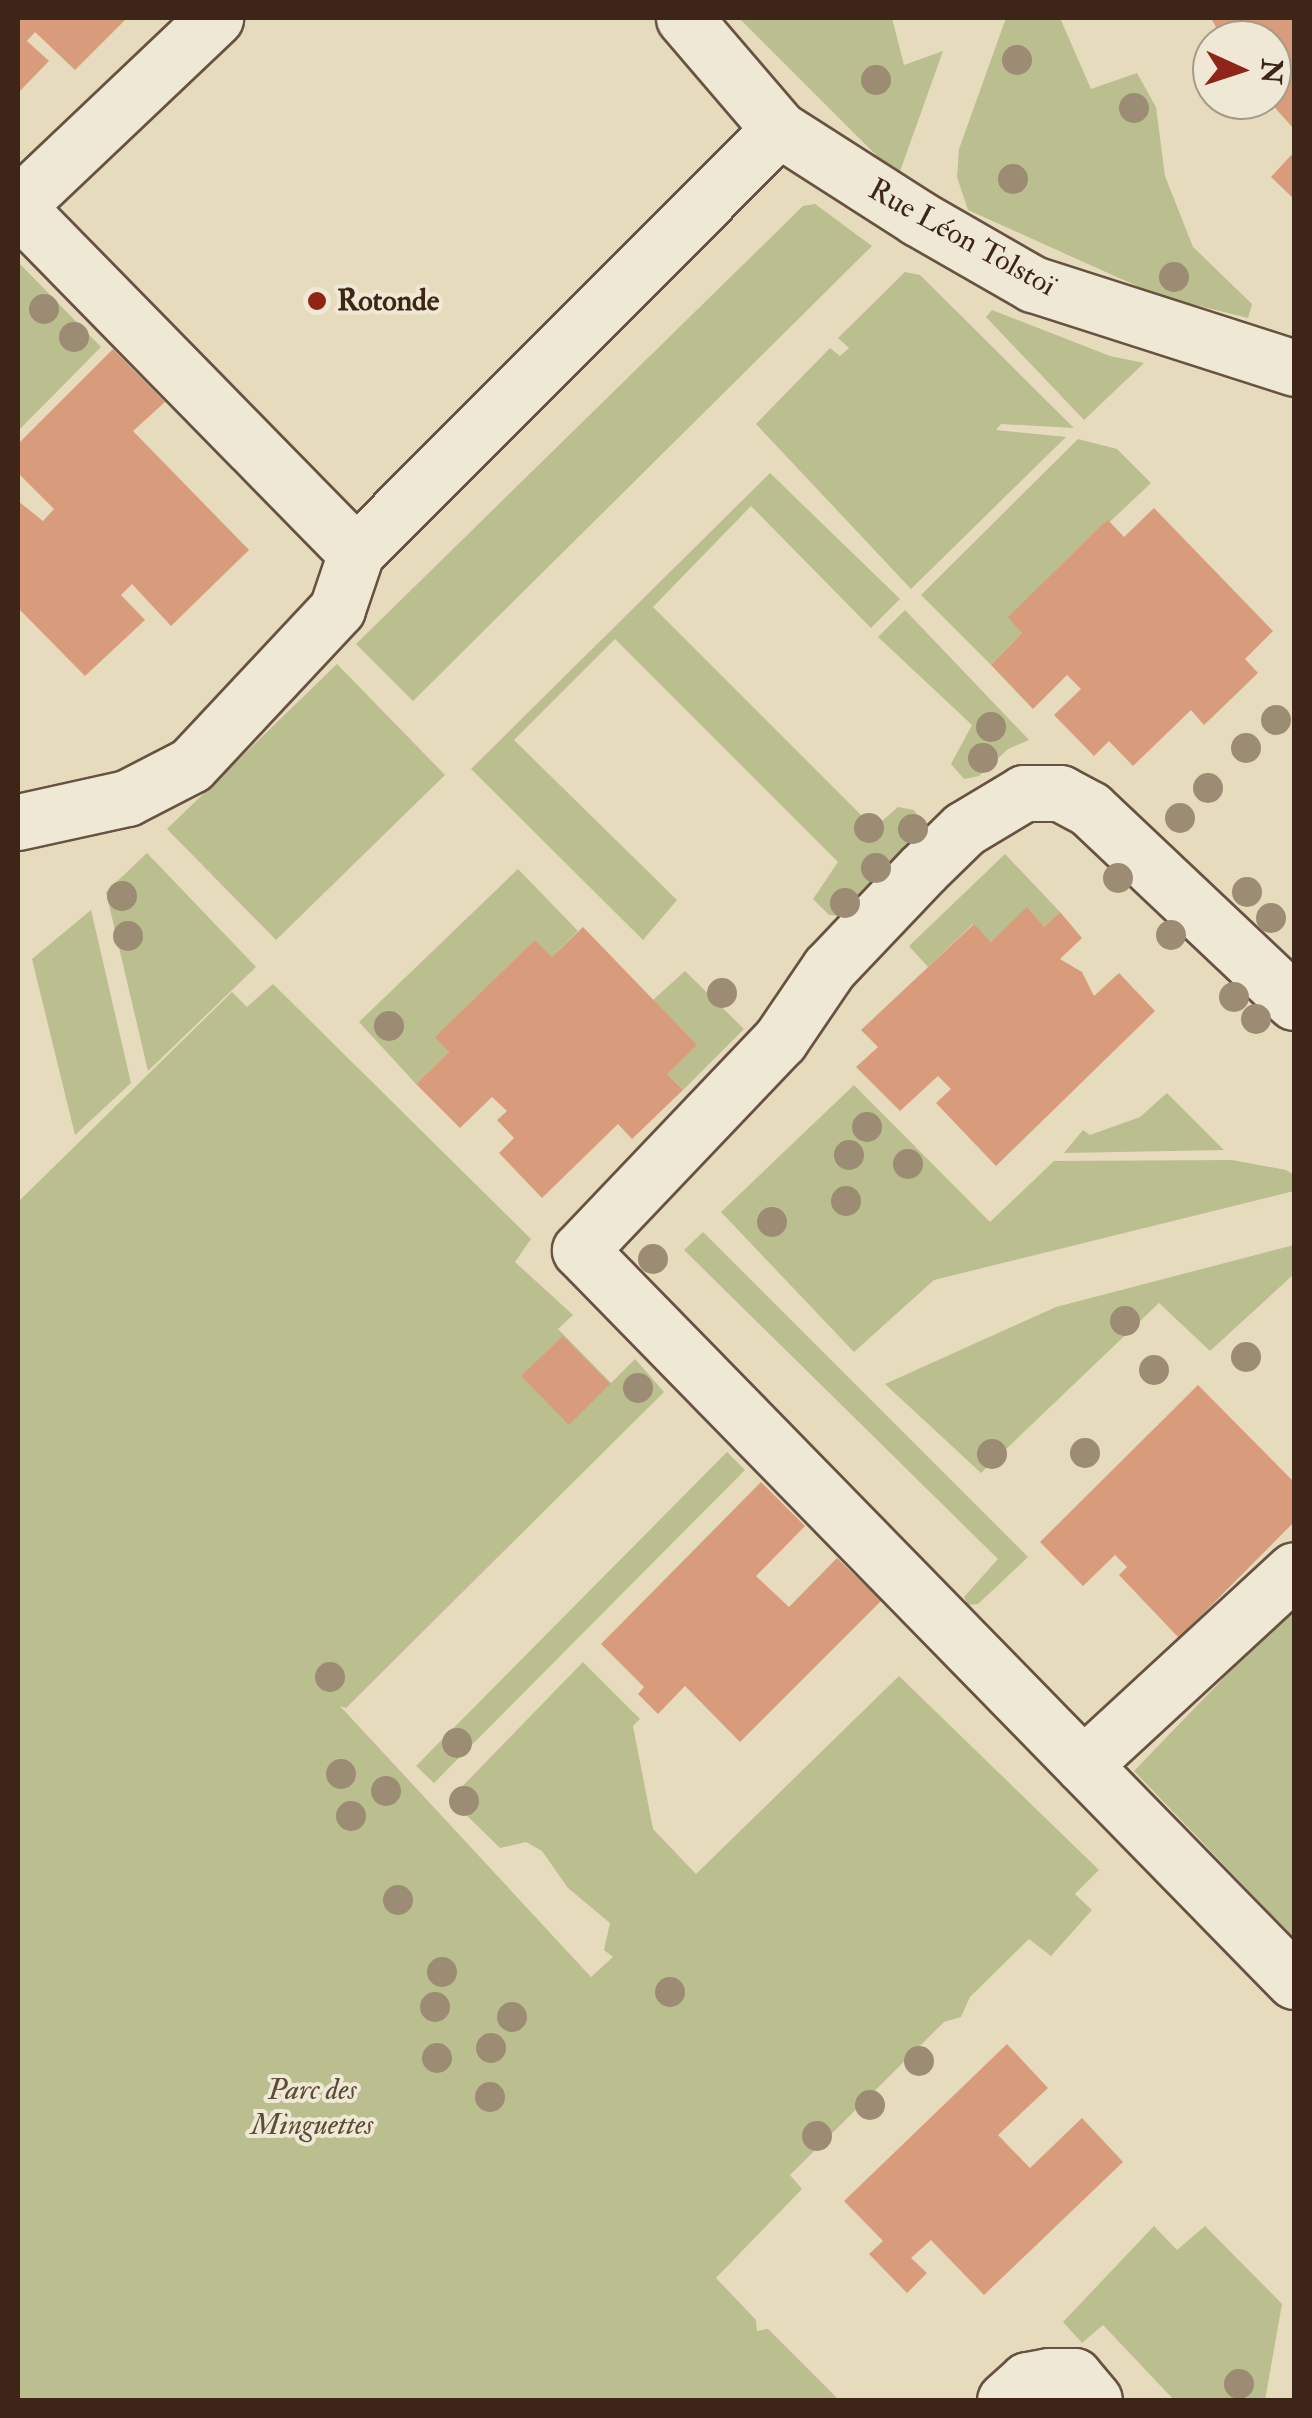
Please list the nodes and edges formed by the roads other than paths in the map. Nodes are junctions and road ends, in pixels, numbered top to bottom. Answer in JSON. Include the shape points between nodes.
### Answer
{"nodes":[{"id":1,"x":214,"y":18,"type":"edge"},
{"id":2,"x":684,"y":18,"type":"edge"},
{"id":3,"x":779,"y":129,"type":"junction"},
{"id":4,"x":18,"y":207,"type":"edge"},
{"id":5,"x":1294,"y":368,"type":"edge"},
{"id":6,"x":356,"y":552,"type":"junction"},
{"id":7,"x":18,"y":822,"type":"edge"},
{"id":8,"x":1294,"y":1002,"type":"edge"},
{"id":9,"x":1294,"y":1570,"type":"edge"},
{"id":10,"x":1083,"y":1764,"type":"junction"},
{"id":11,"x":1294,"y":1981,"type":"edge"},
{"id":12,"x":1005,"y":2400,"type":"edge"},
{"id":13,"x":1094,"y":2400,"type":"edge"}],
"edges":[{"from":1,"to":4,"type":"street"},
{"from":2,"to":3,"type":"street","name":"Rue Léon Tolstoï"},
{"from":3,"to":5,"type":"street","name":"Rue Léon Tolstoï","via":[[1033,284]]},
{"from":3,"to":6,"type":"street"},
{"from":4,"to":6,"type":"street"},
{"from":6,"to":7,"type":"street","via":[[337,609],[191,765],[127,798]]},
{"from":8,"to":10,"type":"street","via":[[1090,808],[1060,793],[1024,793],[964,829],[924,869],[829,968],[780,1040],[580,1250]]},
{"from":9,"to":10,"type":"street"},
{"from":10,"to":11,"type":"street"},
{"from":12,"to":13,"type":"street","via":[[1027,2380],[1049,2376],[1074,2376]]}]}
